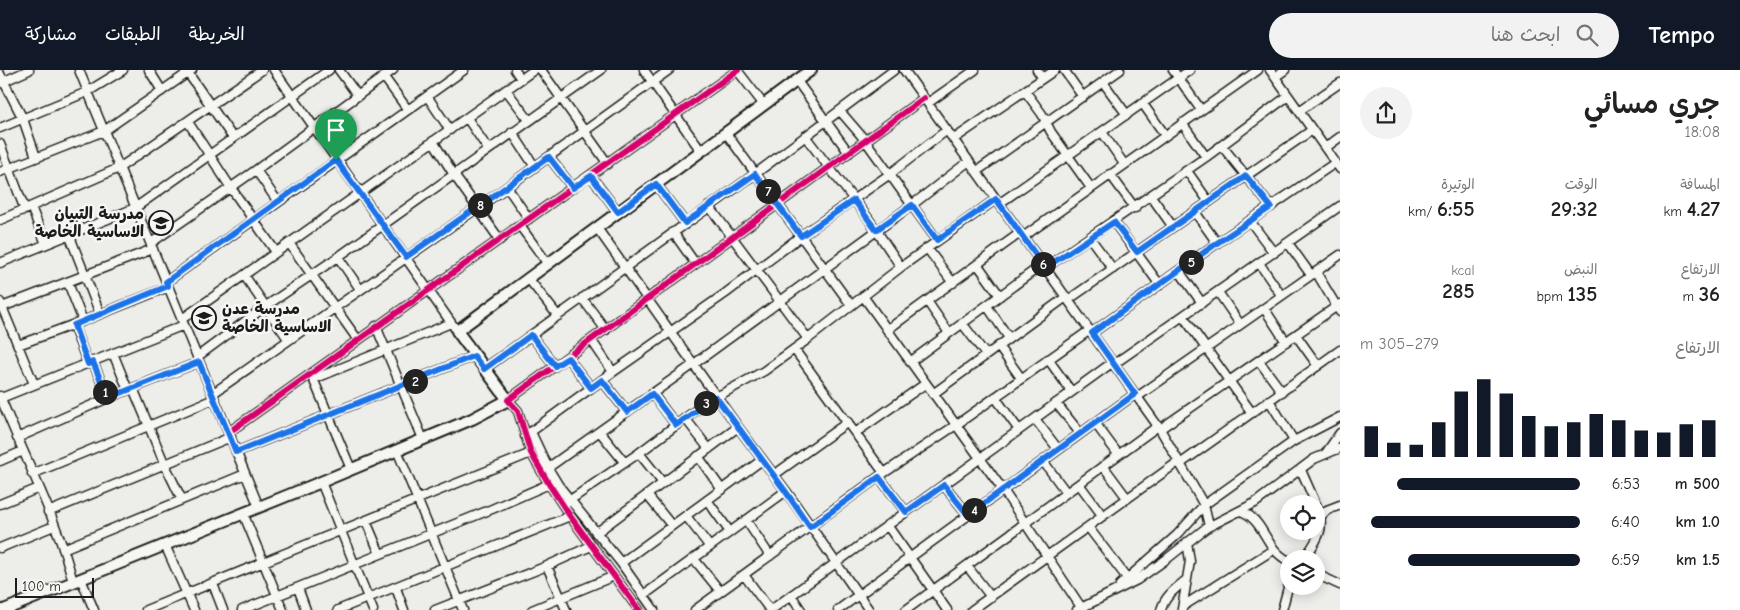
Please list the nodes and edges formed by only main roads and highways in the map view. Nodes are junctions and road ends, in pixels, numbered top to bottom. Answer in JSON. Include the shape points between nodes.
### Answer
{"nodes":[{"id":1,"x":811,"y":70,"type":"edge"},
{"id":2,"x":4,"y":610,"type":"edge"}],
"edges":[{"from":1,"to":2,"type":"main road","via":[[548,264],[454,327],[508,400],[321,482]]}]}
